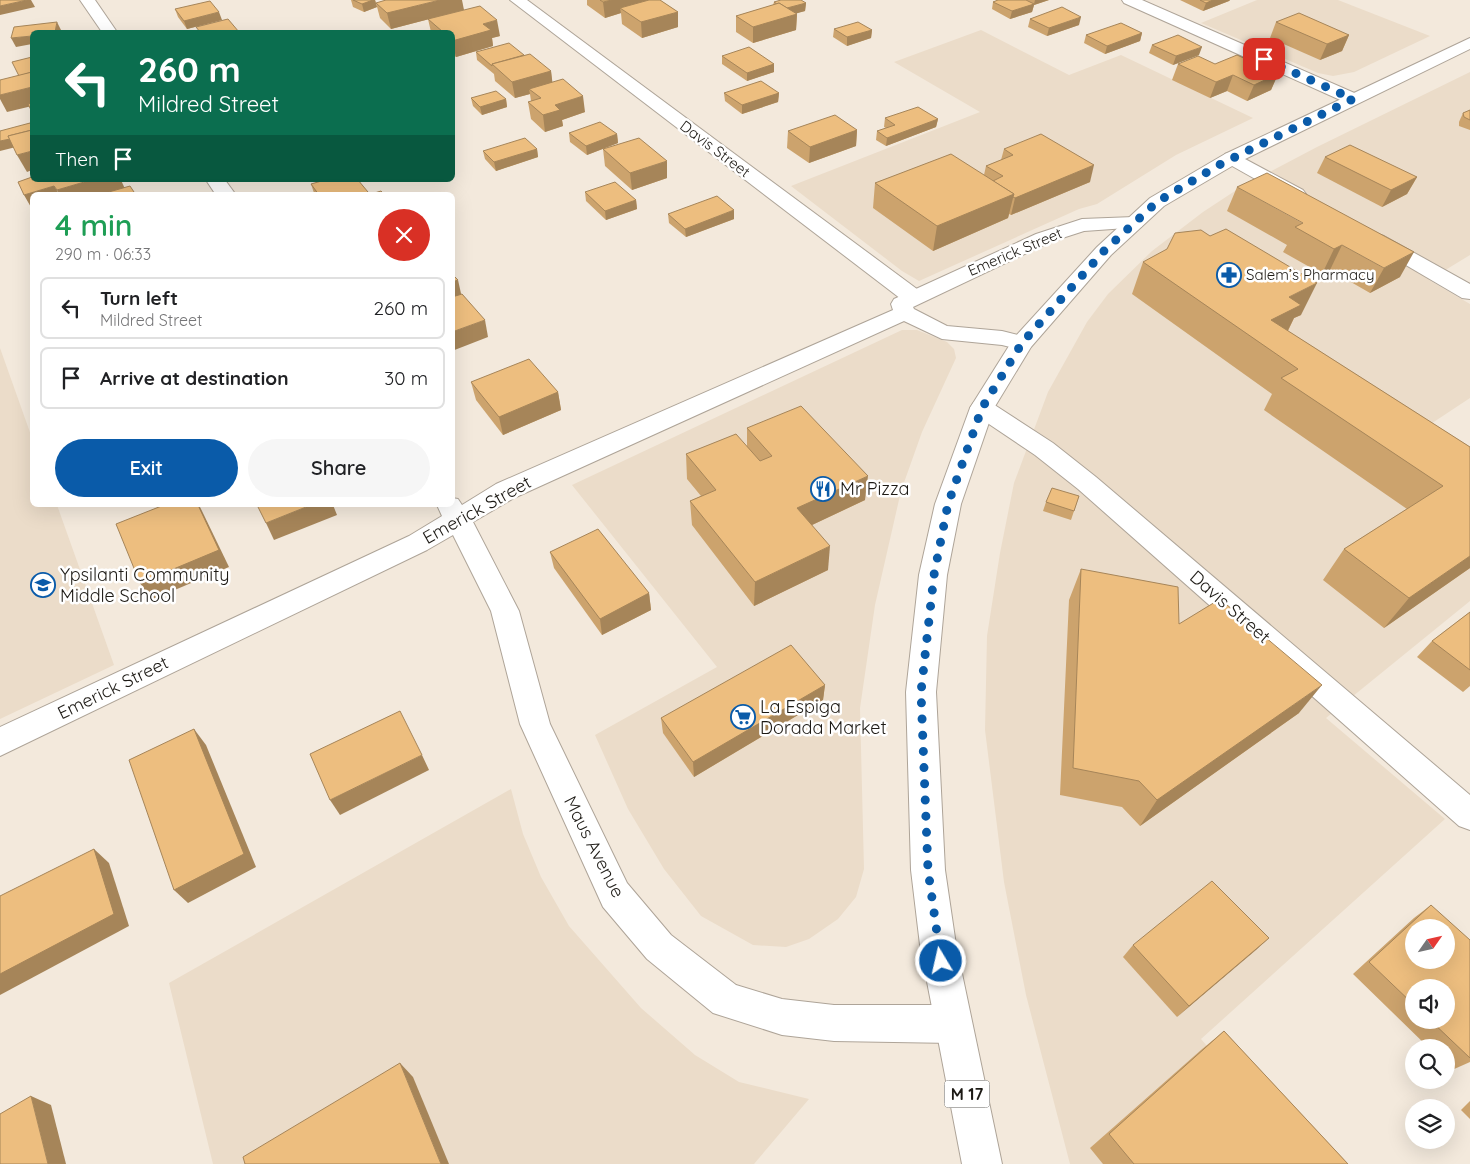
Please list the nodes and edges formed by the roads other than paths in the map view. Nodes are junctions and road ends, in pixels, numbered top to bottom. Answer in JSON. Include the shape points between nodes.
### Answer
{"nodes":[{"id":1,"x":87,"y":0,"type":"edge"},
{"id":2,"x":517,"y":0,"type":"edge"},
{"id":3,"x":1129,"y":0,"type":"edge"},
{"id":4,"x":109,"y":30,"type":"edge"},
{"id":5,"x":1470,"y":43,"type":"edge"},
{"id":6,"x":1353,"y":99,"type":"junction"},
{"id":7,"x":1232,"y":158,"type":"junction"},
{"id":8,"x":1314,"y":204,"type":"edge"},
{"id":9,"x":1134,"y":222,"type":"junction"},
{"id":10,"x":1364,"y":233,"type":"edge"},
{"id":11,"x":1470,"y":293,"type":"edge"},
{"id":12,"x":906,"y":305,"type":"junction"},
{"id":13,"x":1022,"y":343,"type":"junction"},
{"id":14,"x":982,"y":408,"type":"junction"},
{"id":15,"x":453,"y":512,"type":"edge"},
{"id":16,"x":0,"y":742,"type":"edge"},
{"id":17,"x":1470,"y":815,"type":"edge"},
{"id":18,"x":953,"y":1024,"type":"junction"},
{"id":19,"x":982,"y":1164,"type":"edge"}],
"edges":[{"from":1,"to":4,"type":"street"},
{"from":2,"to":12,"type":"street","name":"Davis Street"},
{"from":3,"to":6,"type":"street"},
{"from":5,"to":6,"type":"street","number":"M 17"},
{"from":6,"to":7,"type":"street","number":"M 17"},
{"from":7,"to":8,"type":"street"},
{"from":7,"to":9,"type":"street","number":"M 17","via":[[1186,183]]},
{"from":9,"to":12,"type":"street","name":"Emerick Street","via":[[1082,225],[1043,238]]},
{"from":9,"to":13,"type":"street","number":"M 17"},
{"from":10,"to":11,"type":"street"},
{"from":12,"to":13,"type":"street","name":"Davis Street","via":[[942,332]]},
{"from":12,"to":15,"type":"street","name":"Emerick Street","via":[[505,491]]},
{"from":13,"to":14,"type":"street","number":"M 17"},
{"from":14,"to":17,"type":"street","name":"Davis Street","via":[[1044,449],[1087,483]]},
{"from":14,"to":18,"type":"street","number":"M 17","via":[[948,504],[934,575],[921,692],[928,870]]},
{"from":15,"to":16,"type":"street","name":"Emerick Street","via":[[418,543]]},
{"from":15,"to":18,"type":"street","name":"Maus Avenue","via":[[506,611],[535,724],[615,896],[660,947],[726,1000],[782,1017],[834,1023]]},
{"from":18,"to":19,"type":"street","number":"M 17"}]}
